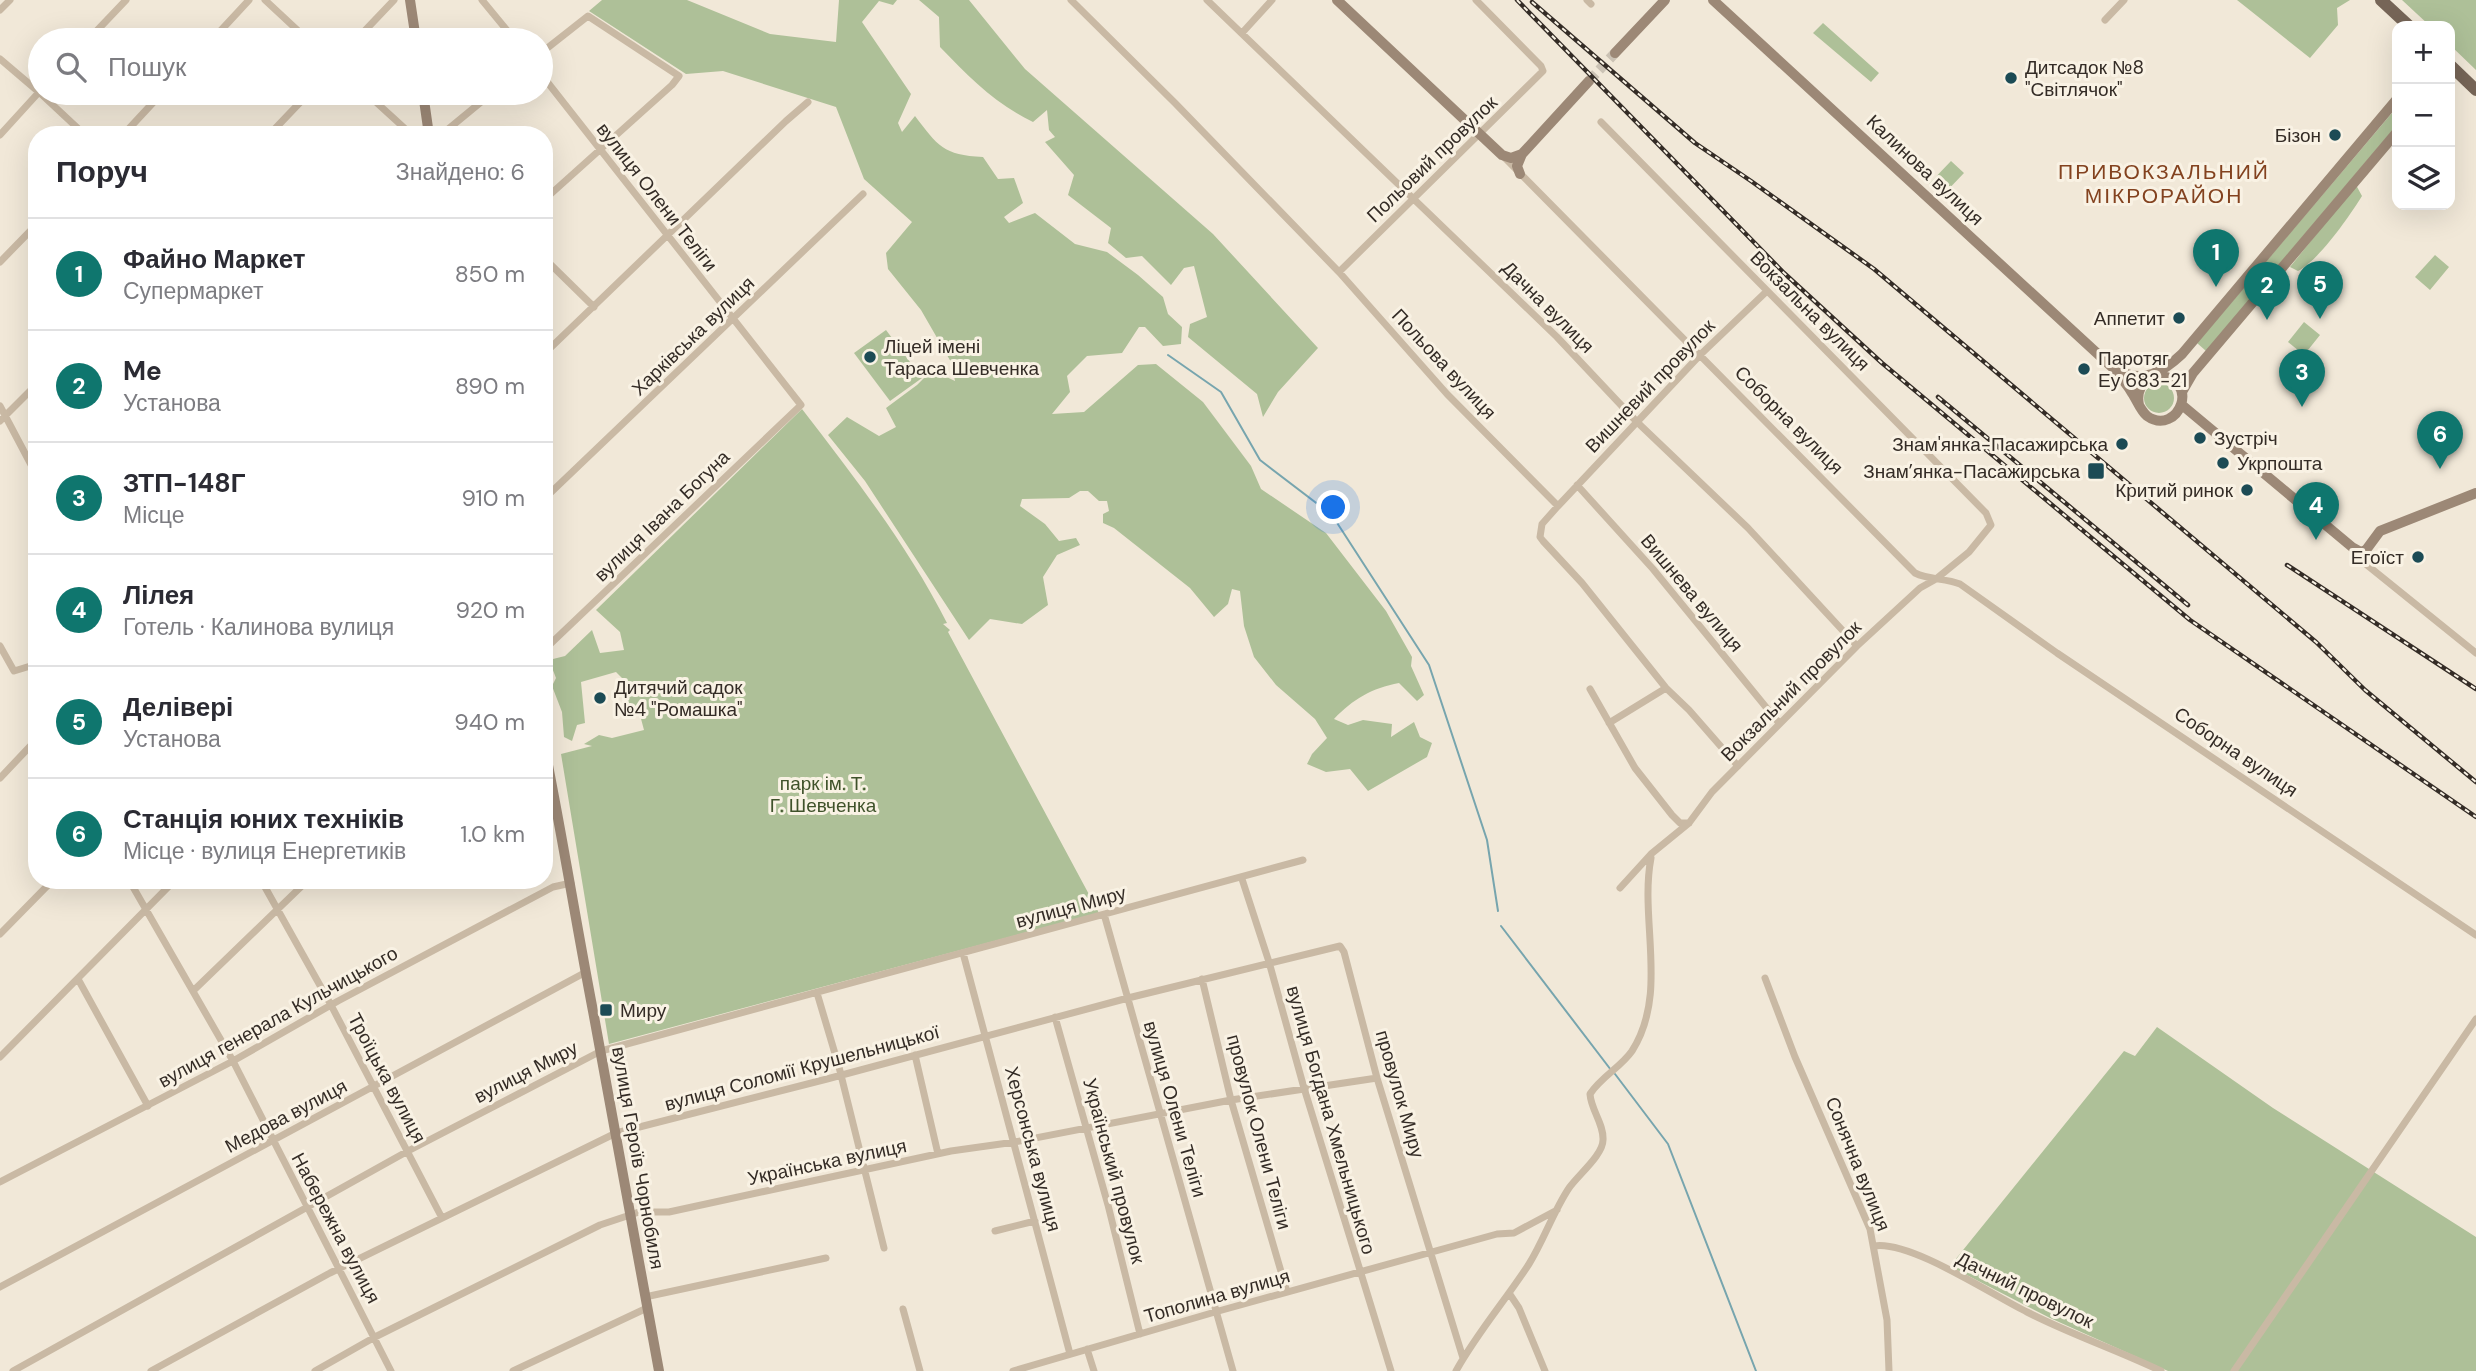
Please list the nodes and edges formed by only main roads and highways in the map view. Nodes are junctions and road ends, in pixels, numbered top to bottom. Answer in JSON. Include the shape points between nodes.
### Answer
{"nodes":[{"id":1,"x":2381,"y":0,"type":"edge"},
{"id":2,"x":2404,"y":21,"type":"edge"},
{"id":3,"x":2455,"y":71,"type":"edge"},
{"id":4,"x":2476,"y":90,"type":"edge"}],
"edges":[{"from":1,"to":2,"type":"main road"},
{"from":3,"to":4,"type":"main road"}]}
